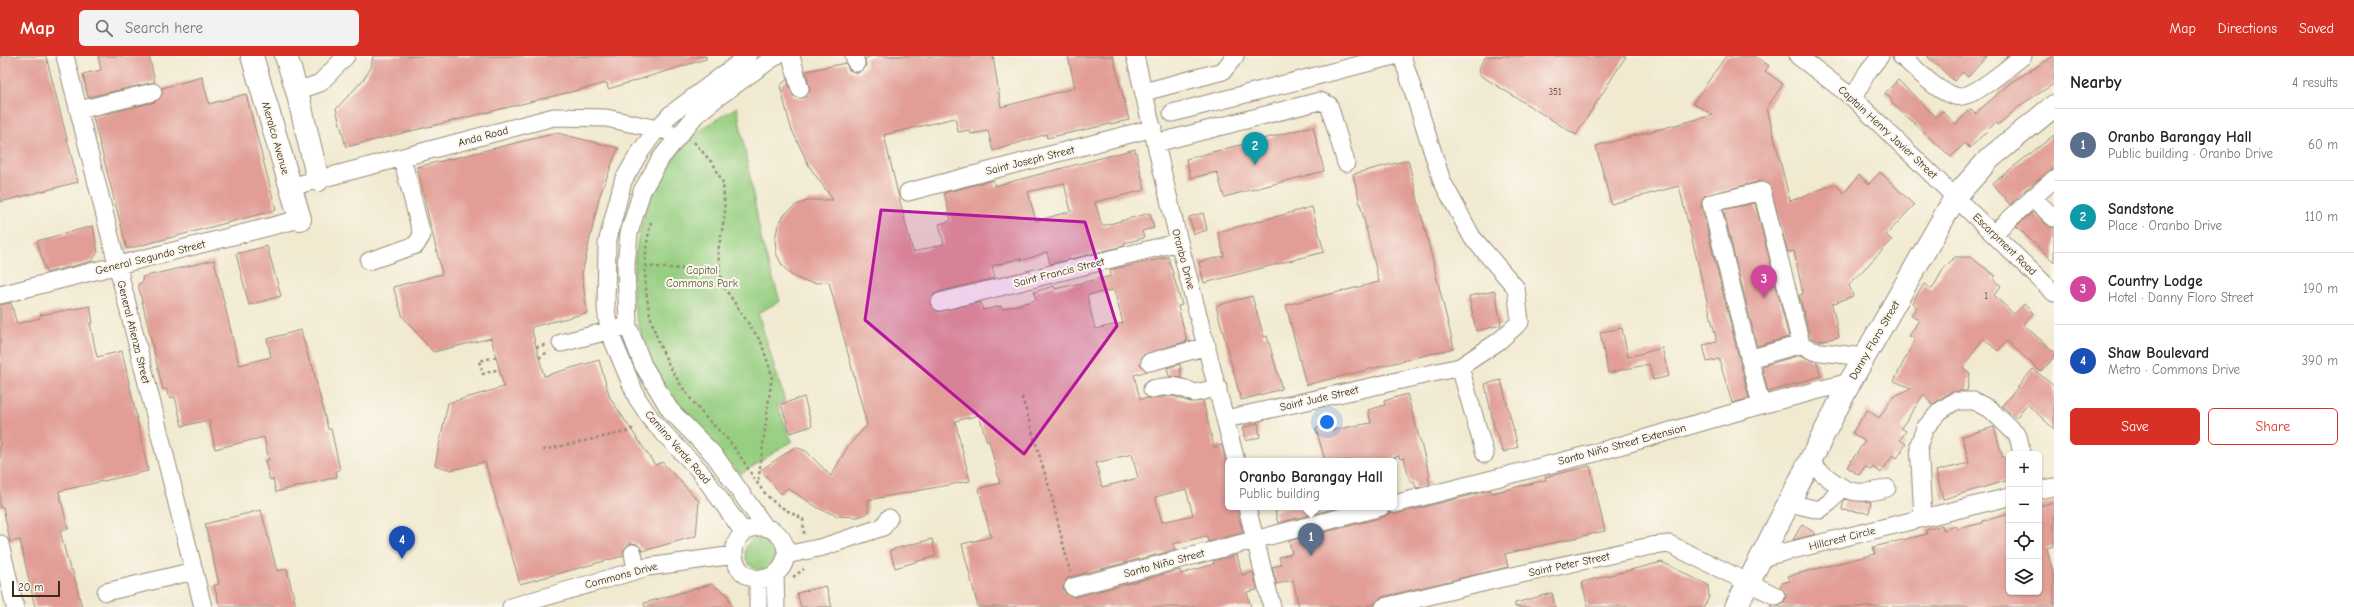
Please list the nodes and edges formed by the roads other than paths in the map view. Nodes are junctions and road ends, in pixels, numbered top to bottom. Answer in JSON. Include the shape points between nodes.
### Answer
{"nodes":[{"id":1,"x":65,"y":56,"type":"edge"},
{"id":2,"x":252,"y":56,"type":"edge"},
{"id":3,"x":286,"y":56,"type":"edge"},
{"id":4,"x":346,"y":56,"type":"edge"},
{"id":5,"x":748,"y":56,"type":"edge"},
{"id":6,"x":776,"y":56,"type":"edge"},
{"id":7,"x":791,"y":56,"type":"edge"},
{"id":8,"x":1135,"y":56,"type":"edge"},
{"id":9,"x":1235,"y":56,"type":"edge"},
{"id":10,"x":1394,"y":56,"type":"edge"},
{"id":11,"x":1402,"y":56,"type":"edge"},
{"id":12,"x":1798,"y":56,"type":"edge"},
{"id":13,"x":1902,"y":56,"type":"edge"},
{"id":14,"x":2023,"y":56,"type":"edge"},
{"id":15,"x":1879,"y":58,"type":"edge"},
{"id":16,"x":800,"y":89,"type":"dead end"},
{"id":17,"x":297,"y":91,"type":"junction"},
{"id":18,"x":153,"y":92,"type":"dead end"},
{"id":19,"x":1144,"y":92,"type":"junction"},
{"id":20,"x":1857,"y":101,"type":"junction"},
{"id":21,"x":2054,"y":106,"type":"edge"},
{"id":22,"x":79,"y":110,"type":"junction"},
{"id":23,"x":1172,"y":113,"type":"dead end"},
{"id":24,"x":657,"y":129,"type":"junction"},
{"id":25,"x":1154,"y":136,"type":"junction"},
{"id":26,"x":687,"y":141,"type":"junction"},
{"id":27,"x":402,"y":158,"type":"junction"},
{"id":28,"x":1346,"y":163,"type":"dead end"},
{"id":29,"x":2054,"y":179,"type":"edge"},
{"id":30,"x":318,"y":180,"type":"junction"},
{"id":31,"x":290,"y":187,"type":"junction"},
{"id":32,"x":908,"y":192,"type":"dead end"},
{"id":33,"x":1956,"y":196,"type":"junction"},
{"id":34,"x":2032,"y":197,"type":"junction"},
{"id":35,"x":2054,"y":218,"type":"edge"},
{"id":36,"x":300,"y":219,"type":"joint"},
{"id":37,"x":1994,"y":233,"type":"junction"},
{"id":38,"x":1179,"y":242,"type":"junction"},
{"id":39,"x":369,"y":261,"type":"dead end"},
{"id":40,"x":117,"y":266,"type":"junction"},
{"id":41,"x":2054,"y":292,"type":"edge"},
{"id":42,"x":0,"y":295,"type":"edge"},
{"id":43,"x":940,"y":302,"type":"dead end"},
{"id":44,"x":628,"y":326,"type":"junction"},
{"id":45,"x":609,"y":331,"type":"junction"},
{"id":46,"x":562,"y":343,"type":"dead end"},
{"id":47,"x":1801,"y":344,"type":"junction"},
{"id":48,"x":1207,"y":346,"type":"junction"},
{"id":49,"x":1864,"y":357,"type":"junction"},
{"id":50,"x":1749,"y":359,"type":"junction"},
{"id":51,"x":1150,"y":362,"type":"dead end"},
{"id":52,"x":1460,"y":367,"type":"junction"},
{"id":53,"x":1850,"y":382,"type":"junction"},
{"id":54,"x":1218,"y":388,"type":"junction"},
{"id":55,"x":1152,"y":389,"type":"dead end"},
{"id":56,"x":1761,"y":405,"type":"junction"},
{"id":57,"x":1226,"y":419,"type":"junction"},
{"id":58,"x":2021,"y":451,"type":"edge"},
{"id":59,"x":1485,"y":454,"type":"dead end"},
{"id":60,"x":1235,"y":458,"type":"edge"},
{"id":61,"x":1809,"y":463,"type":"junction"},
{"id":62,"x":1841,"y":487,"type":"junction"},
{"id":63,"x":2054,"y":487,"type":"edge"},
{"id":64,"x":1887,"y":488,"type":"dead end"},
{"id":65,"x":2042,"y":489,"type":"edge"},
{"id":66,"x":2006,"y":498,"type":"edge"},
{"id":67,"x":1397,"y":503,"type":"edge"},
{"id":68,"x":1789,"y":503,"type":"junction"},
{"id":69,"x":1248,"y":510,"type":"edge"},
{"id":70,"x":1369,"y":510,"type":"edge"},
{"id":71,"x":889,"y":518,"type":"dead end"},
{"id":72,"x":1923,"y":518,"type":"junction"},
{"id":73,"x":765,"y":527,"type":"junction"},
{"id":74,"x":744,"y":533,"type":"junction"},
{"id":75,"x":1254,"y":539,"type":"junction"},
{"id":76,"x":0,"y":544,"type":"edge"},
{"id":77,"x":633,"y":553,"type":"dead end"},
{"id":78,"x":786,"y":555,"type":"junction"},
{"id":79,"x":734,"y":556,"type":"junction"},
{"id":80,"x":1760,"y":558,"type":"junction"},
{"id":81,"x":636,"y":570,"type":"junction"},
{"id":82,"x":194,"y":571,"type":"junction"},
{"id":83,"x":775,"y":574,"type":"junction"},
{"id":84,"x":758,"y":578,"type":"junction"},
{"id":85,"x":1748,"y":582,"type":"junction"},
{"id":86,"x":1073,"y":586,"type":"road end"},
{"id":87,"x":106,"y":592,"type":"dead end"},
{"id":88,"x":1776,"y":596,"type":"dead end"},
{"id":89,"x":1736,"y":606,"type":"edge"},
{"id":90,"x":15,"y":607,"type":"edge"},
{"id":91,"x":203,"y":607,"type":"edge"},
{"id":92,"x":511,"y":607,"type":"edge"},
{"id":93,"x":758,"y":607,"type":"edge"},
{"id":94,"x":776,"y":607,"type":"edge"},
{"id":95,"x":1272,"y":607,"type":"edge"},
{"id":96,"x":1384,"y":607,"type":"edge"}],
"edges":[{"from":1,"to":22,"type":"street","name":"General Atienza Street"},
{"from":2,"to":31,"type":"main road","name":"Meralco Avenue"},
{"from":3,"to":17,"type":"main road"},
{"from":4,"to":17,"type":"street","via":[[320,83]]},
{"from":5,"to":24,"type":"street","name":"Camino Verde Road","via":[[671,114]]},
{"from":6,"to":26,"type":"street","name":"Camino Verde Road","via":[[695,116]]},
{"from":7,"to":16,"type":"street"},
{"from":8,"to":19,"type":"street","name":"Oranbo Drive"},
{"from":9,"to":19,"type":"street","via":[[1223,71]]},
{"from":10,"to":23,"type":"street"},
{"from":11,"to":52,"type":"street","via":[[1442,181],[1472,237],[1516,288],[1520,322],[1499,341]]},
{"from":12,"to":20,"type":"street","name":"Captain Henry Javier Street"},
{"from":13,"to":14,"type":"street","via":[[1937,88],[1957,97],[1974,93]]},
{"from":15,"to":20,"type":"street","via":[[1868,71]]},
{"from":17,"to":30,"type":"main road"},
{"from":18,"to":22,"type":"street"},
{"from":19,"to":25,"type":"street","name":"Oranbo Drive"},
{"from":20,"to":33,"type":"street","name":"Captain Henry Javier Street"},
{"from":21,"to":33,"type":"main road","name":"Danny Floro Street","via":[[1990,158]]},
{"from":22,"to":40,"type":"street","name":"General Atienza Street"},
{"from":24,"to":26,"type":"street","name":"Anda Road"},
{"from":24,"to":27,"type":"street","name":"Anda Road","via":[[588,116],[554,117],[503,138]]},
{"from":24,"to":45,"type":"street","name":"Camino Verde Road","via":[[623,181],[608,243],[606,308]]},
{"from":25,"to":28,"type":"street","name":"Saint Joseph Street","via":[[1320,101],[1329,105]]},
{"from":25,"to":32,"type":"street","name":"Saint Joseph Street"},
{"from":25,"to":38,"type":"street","name":"Oranbo Drive"},
{"from":26,"to":44,"type":"street","name":"Camino Verde Road","via":[[661,158],[642,191],[629,233],[626,273]]},
{"from":27,"to":30,"type":"street","name":"Anda Road"},
{"from":27,"to":39,"type":"street","via":[[422,235],[416,245]]},
{"from":29,"to":34,"type":"street"},
{"from":30,"to":31,"type":"street","name":"Anda Road"},
{"from":31,"to":36,"type":"main road","name":"Meralco Avenue"},
{"from":33,"to":37,"type":"street","name":"Escarpment Road"},
{"from":33,"to":49,"type":"main road","name":"Danny Floro Street"},
{"from":34,"to":35,"type":"street"},
{"from":34,"to":37,"type":"street"},
{"from":36,"to":40,"type":"street","name":"General Segundo Street"},
{"from":37,"to":41,"type":"street","name":"Escarpment Road"},
{"from":38,"to":43,"type":"street","name":"Saint Francis Street"},
{"from":38,"to":48,"type":"street","name":"Oranbo Drive","via":[[1196,278]]},
{"from":40,"to":42,"type":"street","name":"General Segundo Street"},
{"from":40,"to":82,"type":"street","name":"General Atienza Street"},
{"from":44,"to":45,"type":"street"},
{"from":44,"to":73,"type":"street","name":"Camino Verde Road","via":[[643,365],[659,394],[670,410],[715,456]]},
{"from":45,"to":46,"type":"street"},
{"from":45,"to":74,"type":"street","name":"Camino Verde Road","via":[[637,398],[653,422],[699,470]]},
{"from":47,"to":49,"type":"street","via":[[1813,351]]},
{"from":47,"to":50,"type":"street"},
{"from":47,"to":50,"type":"street","via":[[1762,191],[1711,203]]},
{"from":48,"to":51,"type":"street"},
{"from":48,"to":54,"type":"street","name":"Oranbo Drive"},
{"from":49,"to":53,"type":"main road","name":"Danny Floro Street"},
{"from":50,"to":56,"type":"street"},
{"from":52,"to":57,"type":"street","name":"Saint Jude Street"},
{"from":52,"to":59,"type":"street"},
{"from":53,"to":56,"type":"street","name":"Santo Niño Street Extension"},
{"from":53,"to":61,"type":"main road","name":"Danny Floro Street"},
{"from":54,"to":55,"type":"street","via":[[1194,393],[1181,386]]},
{"from":54,"to":57,"type":"street","name":"Oranbo Drive"},
{"from":56,"to":67,"type":"street","name":"Santo Niño Street Extension","via":[[1591,454]]},
{"from":57,"to":60,"type":"street","name":"Oranbo Drive"},
{"from":58,"to":72,"type":"street","via":[[2018,436],[1992,410],[1974,401],[1955,401],[1940,411],[1925,428],[1918,444]]},
{"from":61,"to":62,"type":"street"},
{"from":61,"to":68,"type":"main road","name":"Danny Floro Street"},
{"from":62,"to":64,"type":"street","via":[[1862,494]]},
{"from":62,"to":68,"type":"street","via":[[1830,502],[1819,510]]},
{"from":63,"to":65,"type":"street"},
{"from":66,"to":72,"type":"street","name":"Hillcrest Circle"},
{"from":68,"to":80,"type":"main road","name":"Danny Floro Street"},
{"from":69,"to":75,"type":"street"},
{"from":70,"to":75,"type":"street"},
{"from":71,"to":78,"type":"street","via":[[883,527],[823,547]]},
{"from":72,"to":80,"type":"street","name":"Hillcrest Circle"},
{"from":73,"to":74,"type":"street"},
{"from":73,"to":78,"type":"street","via":[[778,534]]},
{"from":74,"to":79,"type":"street","via":[[736,543]]},
{"from":75,"to":86,"type":"street","name":"Santo Niño Street"},
{"from":75,"to":95,"type":"street"},
{"from":76,"to":90,"type":"street"},
{"from":77,"to":81,"type":"street"},
{"from":78,"to":83,"type":"street"},
{"from":79,"to":81,"type":"street","name":"Commons Drive","via":[[696,559]]},
{"from":79,"to":84,"type":"street","via":[[742,571],[749,577]]},
{"from":80,"to":85,"type":"main road","name":"Danny Floro Street"},
{"from":81,"to":92,"type":"street","name":"Commons Drive"},
{"from":82,"to":87,"type":"street"},
{"from":82,"to":91,"type":"street","name":"General Atienza Street"},
{"from":83,"to":84,"type":"street"},
{"from":83,"to":94,"type":"street"},
{"from":84,"to":93,"type":"street"},
{"from":85,"to":88,"type":"street","name":"Saint Peter Street"},
{"from":85,"to":89,"type":"main road","name":"Danny Floro Street"},
{"from":85,"to":96,"type":"street","name":"Saint Peter Street","via":[[1669,544],[1494,580]]}]}
